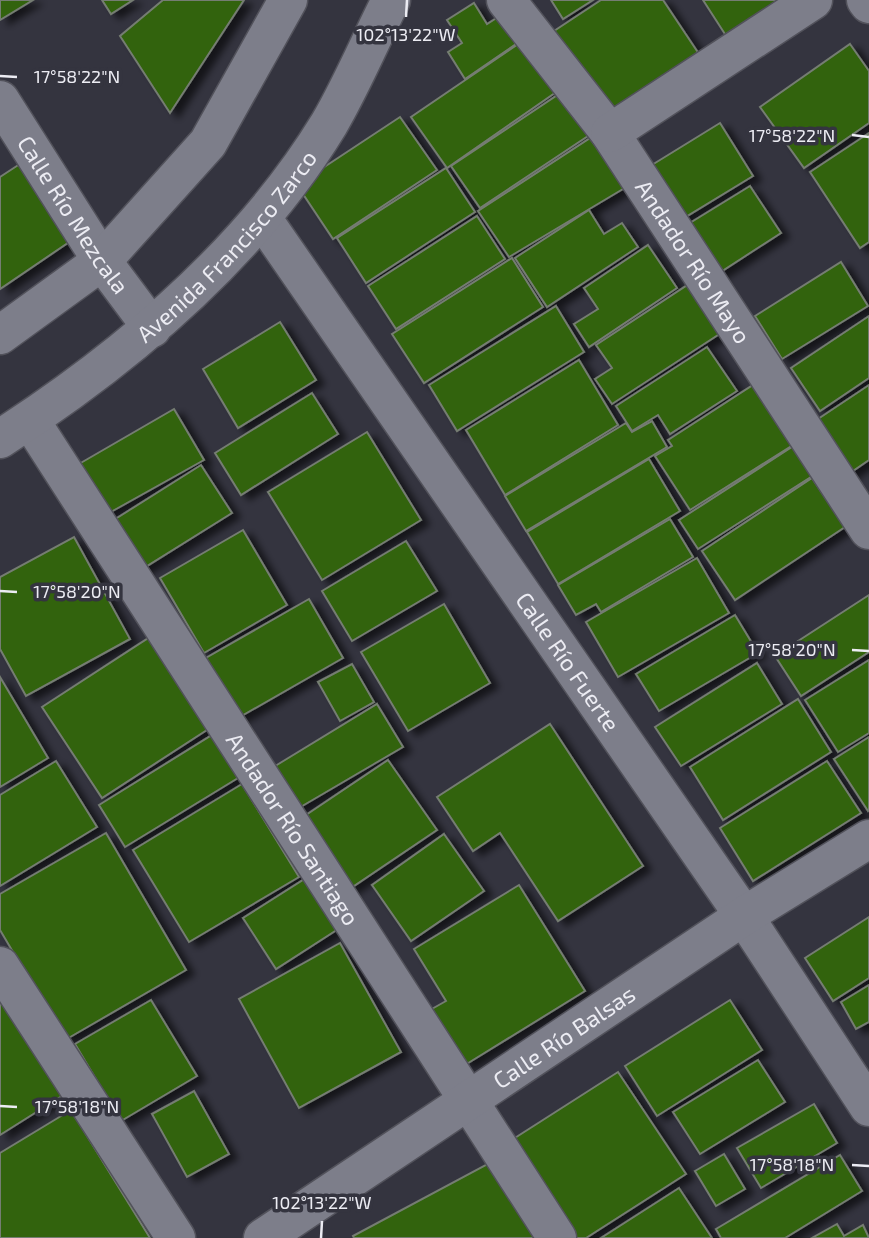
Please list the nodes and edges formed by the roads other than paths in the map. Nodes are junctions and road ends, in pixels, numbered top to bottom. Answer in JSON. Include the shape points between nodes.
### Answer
{"nodes":[{"id":1,"x":288,"y":0,"type":"edge"},
{"id":2,"x":391,"y":0,"type":"edge"},
{"id":3,"x":506,"y":0,"type":"edge"},
{"id":4,"x":813,"y":0,"type":"edge"},
{"id":5,"x":0,"y":100,"type":"edge"},
{"id":6,"x":610,"y":133,"type":"junction"},
{"id":7,"x":262,"y":218,"type":"junction"},
{"id":8,"x":102,"y":261,"type":"junction"},
{"id":9,"x":152,"y":328,"type":"junction"},
{"id":10,"x":0,"y":335,"type":"edge"},
{"id":11,"x":15,"y":429,"type":"edge"},
{"id":12,"x":869,"y":530,"type":"edge"},
{"id":13,"x":869,"y":839,"type":"edge"},
{"id":14,"x":744,"y":916,"type":"junction"},
{"id":15,"x":0,"y":966,"type":"edge"},
{"id":16,"x":470,"y":1099,"type":"junction"},
{"id":17,"x":869,"y":1107,"type":"edge"},
{"id":18,"x":176,"y":1238,"type":"edge"},
{"id":19,"x":263,"y":1238,"type":"edge"},
{"id":20,"x":557,"y":1238,"type":"edge"}],
"edges":[{"from":1,"to":8,"type":"street","via":[[208,143]]},
{"from":2,"to":7,"type":"street","name":"Avenida Francisco Zarco","via":[[329,124]]},
{"from":3,"to":6,"type":"street","name":"Andador Río Mayo"},
{"from":4,"to":6,"type":"street"},
{"from":5,"to":8,"type":"street","name":"Calle Río Mezcala"},
{"from":6,"to":12,"type":"street","name":"Andador Río Mayo"},
{"from":7,"to":9,"type":"street","name":"Avenida Francisco Zarco"},
{"from":7,"to":14,"type":"street","name":"Calle Río Fuerte"},
{"from":8,"to":9,"type":"street","name":"Calle Río Mezcala"},
{"from":8,"to":10,"type":"street"},
{"from":9,"to":11,"type":"street","name":"Avenida Francisco Zarco"},
{"from":11,"to":16,"type":"street","name":"Andador Río Santiago"},
{"from":13,"to":14,"type":"street","name":"Calle Río Balsas"},
{"from":14,"to":16,"type":"street","name":"Calle Río Balsas"},
{"from":14,"to":17,"type":"street","name":"Calle Río Fuerte"},
{"from":15,"to":18,"type":"street"},
{"from":16,"to":19,"type":"street","name":"Calle Río Balsas"},
{"from":16,"to":20,"type":"street","name":"Andador Río Santiago"}]}
